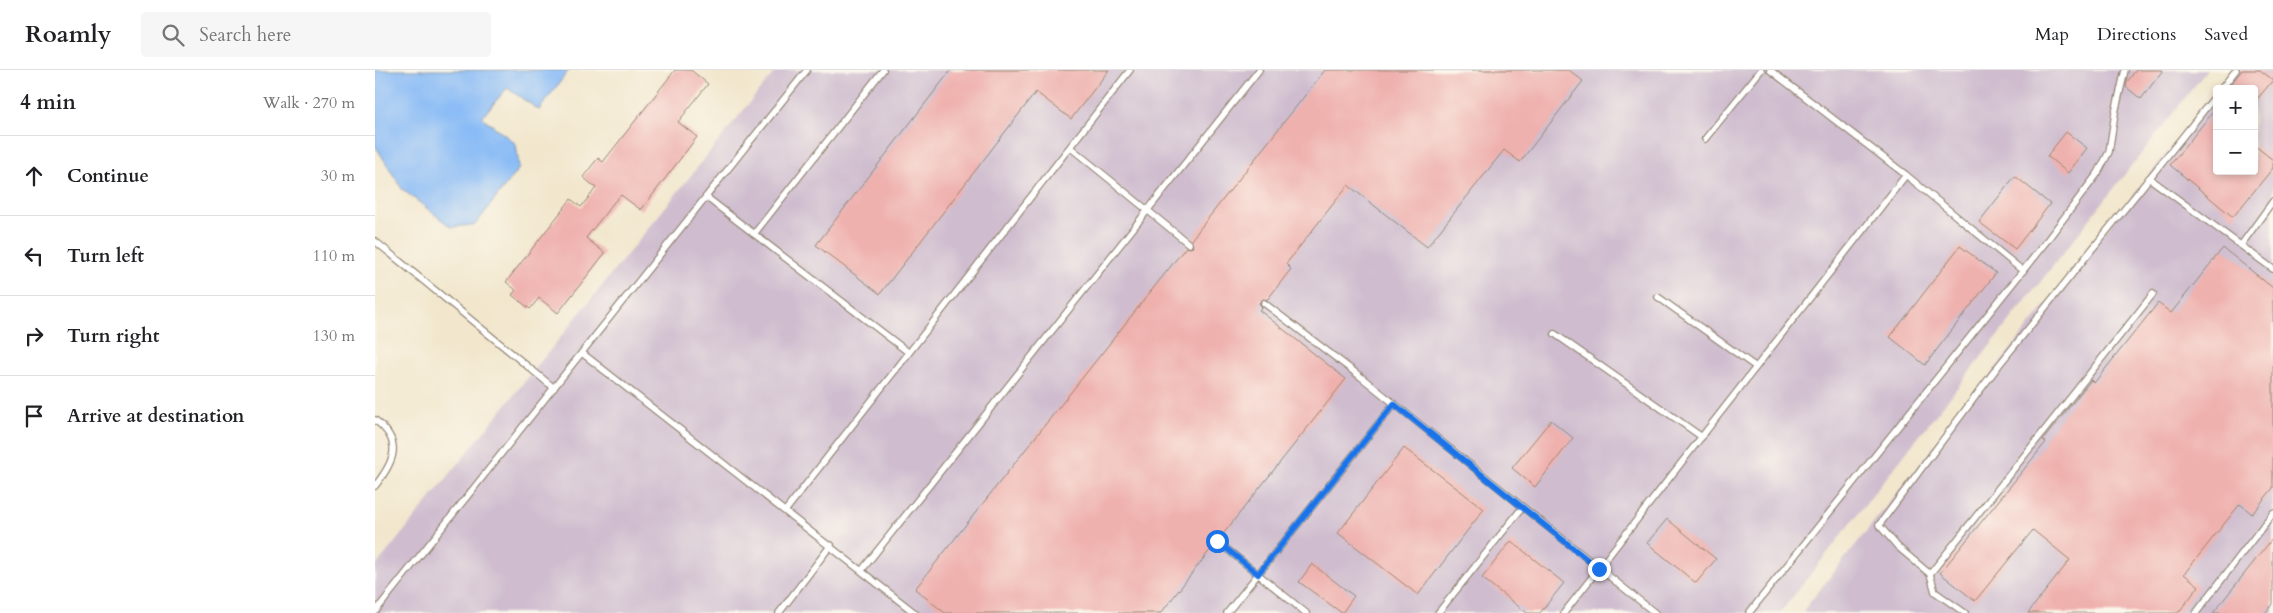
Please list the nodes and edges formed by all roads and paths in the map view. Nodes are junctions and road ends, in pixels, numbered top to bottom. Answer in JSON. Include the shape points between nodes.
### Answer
{"nodes":[{"id":1,"x":807,"y":70,"type":"edge"},
{"id":2,"x":883,"y":70,"type":"edge"},
{"id":3,"x":1130,"y":70,"type":"edge"},
{"id":4,"x":1259,"y":70,"type":"edge"},
{"id":5,"x":1761,"y":70,"type":"edge"},
{"id":6,"x":1770,"y":70,"type":"edge"},
{"id":7,"x":2125,"y":70,"type":"edge"},
{"id":8,"x":2236,"y":70,"type":"edge"},
{"id":9,"x":2224,"y":85,"type":"edge"},
{"id":10,"x":2213,"y":99,"type":"edge"},
{"id":11,"x":1705,"y":139,"type":"dead end"},
{"id":12,"x":1071,"y":148,"type":"junction"},
{"id":13,"x":1907,"y":175,"type":"junction"},
{"id":14,"x":2149,"y":178,"type":"junction"},
{"id":15,"x":706,"y":197,"type":"junction"},
{"id":16,"x":2273,"y":201,"type":"edge"},
{"id":17,"x":1147,"y":212,"type":"junction"},
{"id":18,"x":754,"y":234,"type":"junction"},
{"id":19,"x":375,"y":241,"type":"edge"},
{"id":20,"x":1189,"y":244,"type":"dead end"},
{"id":21,"x":2241,"y":245,"type":"junction"},
{"id":22,"x":2273,"y":269,"type":"edge"},
{"id":23,"x":2023,"y":271,"type":"junction"},
{"id":24,"x":2153,"y":294,"type":"dead end"},
{"id":25,"x":1658,"y":297,"type":"dead end"},
{"id":26,"x":1264,"y":303,"type":"dead end"},
{"id":27,"x":1555,"y":334,"type":"dead end"},
{"id":28,"x":908,"y":352,"type":"junction"},
{"id":29,"x":582,"y":353,"type":"junction"},
{"id":30,"x":1756,"y":367,"type":"junction"},
{"id":31,"x":554,"y":388,"type":"junction"},
{"id":32,"x":1394,"y":404,"type":"junction"},
{"id":33,"x":375,"y":420,"type":"edge"},
{"id":34,"x":1702,"y":437,"type":"junction"},
{"id":35,"x":375,"y":486,"type":"edge"},
{"id":36,"x":1522,"y":508,"type":"junction"},
{"id":37,"x":786,"y":510,"type":"junction"},
{"id":38,"x":2273,"y":513,"type":"edge"},
{"id":39,"x":1217,"y":541,"type":"dead end"},
{"id":40,"x":831,"y":545,"type":"junction"},
{"id":41,"x":1599,"y":569,"type":"junction"},
{"id":42,"x":862,"y":570,"type":"junction"},
{"id":43,"x":1258,"y":574,"type":"junction"},
{"id":44,"x":1930,"y":574,"type":"junction"},
{"id":45,"x":375,"y":612,"type":"edge"},
{"id":46,"x":779,"y":613,"type":"edge"},
{"id":47,"x":915,"y":613,"type":"edge"},
{"id":48,"x":1227,"y":613,"type":"edge"},
{"id":49,"x":1306,"y":613,"type":"edge"},
{"id":50,"x":1438,"y":613,"type":"edge"},
{"id":51,"x":1564,"y":613,"type":"edge"},
{"id":52,"x":1655,"y":613,"type":"edge"},
{"id":53,"x":1749,"y":613,"type":"edge"},
{"id":54,"x":1965,"y":613,"type":"edge"},
{"id":55,"x":2196,"y":613,"type":"edge"}],
"edges":[{"from":1,"to":15,"type":"lane"},
{"from":2,"to":18,"type":"lane"},
{"from":3,"to":12,"type":"lane"},
{"from":4,"to":17,"type":"lane"},
{"from":5,"to":11,"type":"lane"},
{"from":6,"to":13,"type":"lane"},
{"from":7,"to":23,"type":"lane","via":[[2109,152],[2098,173]]},
{"from":8,"to":9,"type":"lane"},
{"from":10,"to":14,"type":"lane"},
{"from":12,"to":17,"type":"lane"},
{"from":12,"to":28,"type":"lane"},
{"from":13,"to":23,"type":"lane"},
{"from":13,"to":30,"type":"lane"},
{"from":14,"to":21,"type":"lane"},
{"from":14,"to":44,"type":"lane","via":[[1999,365],[1879,525],[1898,547]]},
{"from":15,"to":18,"type":"lane"},
{"from":15,"to":29,"type":"lane"},
{"from":16,"to":21,"type":"lane"},
{"from":17,"to":20,"type":"lane"},
{"from":17,"to":42,"type":"lane"},
{"from":18,"to":28,"type":"lane"},
{"from":19,"to":31,"type":"lane"},
{"from":21,"to":22,"type":"lane"},
{"from":23,"to":53,"type":"lane"},
{"from":24,"to":44,"type":"lane"},
{"from":25,"to":30,"type":"lane"},
{"from":26,"to":32,"type":"lane"},
{"from":27,"to":34,"type":"lane"},
{"from":28,"to":37,"type":"lane"},
{"from":29,"to":31,"type":"lane"},
{"from":29,"to":37,"type":"lane"},
{"from":30,"to":34,"type":"lane"},
{"from":31,"to":45,"type":"lane"},
{"from":32,"to":36,"type":"lane"},
{"from":32,"to":43,"type":"lane"},
{"from":33,"to":35,"type":"lane","via":[[383,425],[391,438],[394,453],[390,468]]},
{"from":34,"to":41,"type":"lane"},
{"from":36,"to":41,"type":"lane"},
{"from":36,"to":50,"type":"lane"},
{"from":37,"to":40,"type":"lane"},
{"from":38,"to":55,"type":"lane"},
{"from":39,"to":43,"type":"lane"},
{"from":40,"to":42,"type":"lane"},
{"from":40,"to":46,"type":"lane"},
{"from":41,"to":51,"type":"lane"},
{"from":41,"to":52,"type":"lane"},
{"from":42,"to":47,"type":"lane"},
{"from":43,"to":48,"type":"lane"},
{"from":43,"to":49,"type":"lane"},
{"from":44,"to":54,"type":"lane","via":[[1935,592]]}]}
